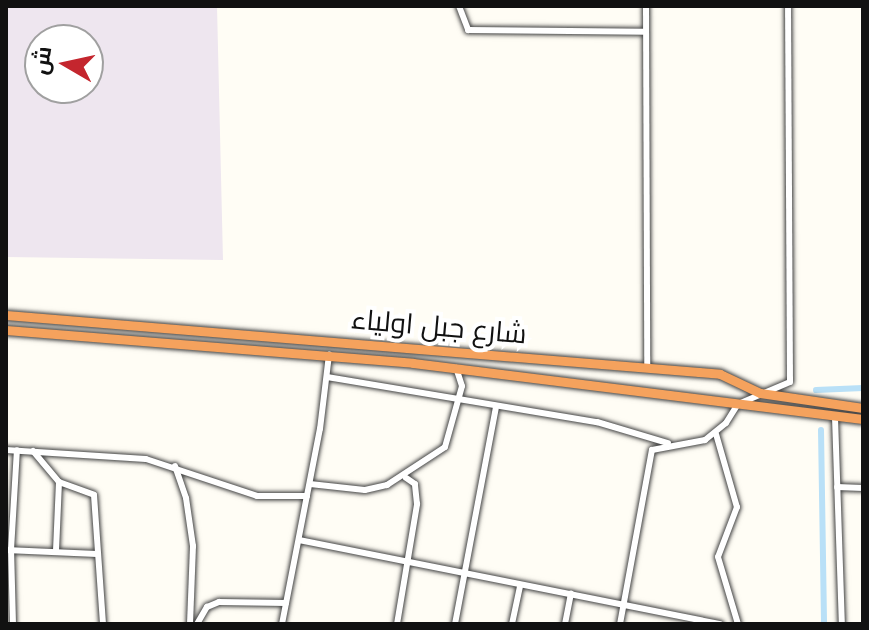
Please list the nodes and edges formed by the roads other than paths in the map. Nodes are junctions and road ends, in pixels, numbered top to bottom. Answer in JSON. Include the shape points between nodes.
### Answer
{"nodes":[{"id":1,"x":459,"y":6,"type":"edge"},
{"id":2,"x":646,"y":6,"type":"edge"},
{"id":3,"x":788,"y":6,"type":"edge"},
{"id":4,"x":646,"y":32,"type":"junction"},
{"id":5,"x":6,"y":315,"type":"edge"},
{"id":6,"x":6,"y":330,"type":"edge"},
{"id":7,"x":329,"y":355,"type":"junction"},
{"id":8,"x":647,"y":367,"type":"junction"},
{"id":9,"x":456,"y":368,"type":"junction"},
{"id":10,"x":327,"y":377,"type":"junction"},
{"id":11,"x":760,"y":393,"type":"junction"},
{"id":12,"x":459,"y":400,"type":"junction"},
{"id":13,"x":738,"y":404,"type":"junction"},
{"id":14,"x":496,"y":406,"type":"junction"},
{"id":15,"x":863,"y":408,"type":"edge"},
{"id":16,"x":835,"y":417,"type":"junction"},
{"id":17,"x":863,"y":419,"type":"edge"},
{"id":18,"x":716,"y":434,"type":"junction"},
{"id":19,"x":668,"y":443,"type":"junction"},
{"id":20,"x":6,"y":450,"type":"edge"},
{"id":21,"x":17,"y":450,"type":"junction"},
{"id":22,"x":33,"y":451,"type":"junction"},
{"id":23,"x":175,"y":466,"type":"junction"},
{"id":24,"x":406,"y":478,"type":"junction"},
{"id":25,"x":59,"y":482,"type":"junction"},
{"id":26,"x":310,"y":484,"type":"junction"},
{"id":27,"x":837,"y":487,"type":"junction"},
{"id":28,"x":863,"y":488,"type":"edge"},
{"id":29,"x":307,"y":496,"type":"junction"},
{"id":30,"x":299,"y":540,"type":"junction"},
{"id":31,"x":8,"y":550,"type":"edge"},
{"id":32,"x":56,"y":552,"type":"junction"},
{"id":33,"x":97,"y":554,"type":"junction"},
{"id":34,"x":409,"y":563,"type":"junction"},
{"id":35,"x":465,"y":573,"type":"junction"},
{"id":36,"x":520,"y":585,"type":"junction"},
{"id":37,"x":571,"y":594,"type":"junction"},
{"id":38,"x":286,"y":603,"type":"junction"},
{"id":39,"x":624,"y":604,"type":"junction"},
{"id":40,"x":696,"y":622,"type":"edge"},
{"id":41,"x":13,"y":624,"type":"edge"},
{"id":42,"x":103,"y":624,"type":"edge"},
{"id":43,"x":190,"y":624,"type":"edge"},
{"id":44,"x":197,"y":624,"type":"edge"},
{"id":45,"x":282,"y":624,"type":"edge"},
{"id":46,"x":397,"y":624,"type":"edge"},
{"id":47,"x":455,"y":624,"type":"edge"},
{"id":48,"x":512,"y":624,"type":"edge"},
{"id":49,"x":565,"y":624,"type":"edge"},
{"id":50,"x":620,"y":624,"type":"edge"},
{"id":51,"x":721,"y":624,"type":"edge"},
{"id":52,"x":738,"y":624,"type":"edge"},
{"id":53,"x":842,"y":624,"type":"edge"}],
"edges":[{"from":1,"to":4,"type":"street","via":[[468,30]]},
{"from":2,"to":4,"type":"street"},
{"from":3,"to":11,"type":"street","via":[[790,382]]},
{"from":4,"to":8,"type":"street"},
{"from":5,"to":8,"type":"highway","name":"شارع جبل اولياء"},
{"from":6,"to":7,"type":"highway","name":"شارع جبل اولياء"},
{"from":7,"to":9,"type":"highway","name":"شارع جبل اولياء"},
{"from":7,"to":10,"type":"street"},
{"from":8,"to":11,"type":"highway","name":"شارع جبل اولياء","via":[[720,374]]},
{"from":9,"to":12,"type":"street","via":[[462,379]]},
{"from":9,"to":13,"type":"highway","name":"شارع جبل اولياء"},
{"from":10,"to":12,"type":"street"},
{"from":10,"to":26,"type":"street"},
{"from":11,"to":13,"type":"street"},
{"from":11,"to":15,"type":"highway","name":"شارع جبل اولياء"},
{"from":12,"to":14,"type":"street"},
{"from":12,"to":24,"type":"street","via":[[445,447],[413,465]]},
{"from":13,"to":16,"type":"highway","name":"شارع جبل اولياء"},
{"from":13,"to":18,"type":"street"},
{"from":14,"to":19,"type":"street","via":[[597,422]]},
{"from":14,"to":35,"type":"street"},
{"from":16,"to":17,"type":"highway","name":"شارع جبل اولياء"},
{"from":16,"to":27,"type":"street"},
{"from":18,"to":19,"type":"street"},
{"from":18,"to":52,"type":"street","via":[[737,507],[718,557]]},
{"from":19,"to":39,"type":"street","via":[[652,450]]},
{"from":20,"to":21,"type":"street"},
{"from":21,"to":22,"type":"street"},
{"from":21,"to":31,"type":"street"},
{"from":22,"to":23,"type":"street"},
{"from":22,"to":25,"type":"street"},
{"from":23,"to":29,"type":"street","via":[[257,496]]},
{"from":23,"to":43,"type":"street","via":[[193,546]]},
{"from":24,"to":26,"type":"street","via":[[365,490]]},
{"from":24,"to":34,"type":"street","via":[[415,484],[417,504]]},
{"from":25,"to":32,"type":"street"},
{"from":25,"to":33,"type":"street","via":[[94,495]]},
{"from":26,"to":29,"type":"street"},
{"from":27,"to":28,"type":"street"},
{"from":27,"to":53,"type":"street"},
{"from":29,"to":30,"type":"street"},
{"from":30,"to":34,"type":"street"},
{"from":30,"to":38,"type":"street"},
{"from":31,"to":32,"type":"street"},
{"from":31,"to":41,"type":"street"},
{"from":32,"to":33,"type":"street"},
{"from":33,"to":42,"type":"street"},
{"from":34,"to":35,"type":"street"},
{"from":34,"to":46,"type":"street"},
{"from":35,"to":36,"type":"street"},
{"from":35,"to":47,"type":"street"},
{"from":36,"to":37,"type":"street"},
{"from":36,"to":48,"type":"street"},
{"from":37,"to":39,"type":"street"},
{"from":37,"to":49,"type":"street"},
{"from":38,"to":44,"type":"street","via":[[219,602],[207,607]]},
{"from":38,"to":45,"type":"street"},
{"from":39,"to":40,"type":"street"},
{"from":39,"to":50,"type":"street"},
{"from":40,"to":51,"type":"street"}]}
